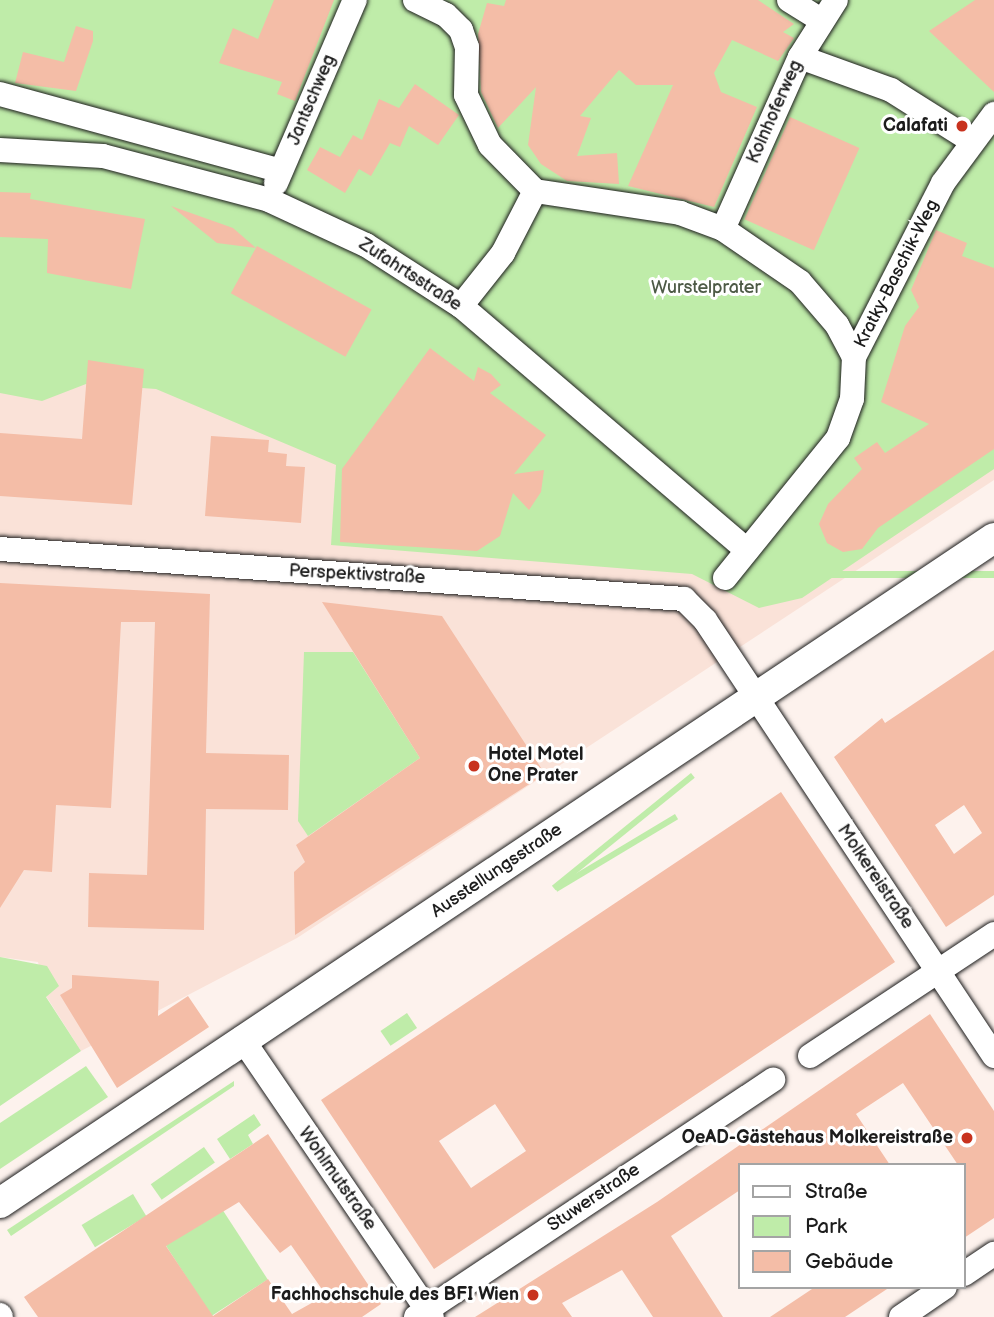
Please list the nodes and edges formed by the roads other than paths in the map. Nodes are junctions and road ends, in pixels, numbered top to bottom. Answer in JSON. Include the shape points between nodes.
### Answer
{"nodes":[{"id":1,"x":355,"y":0,"type":"edge"},
{"id":2,"x":415,"y":0,"type":"edge"},
{"id":3,"x":789,"y":0,"type":"edge"},
{"id":4,"x":836,"y":0,"type":"edge"},
{"id":5,"x":819,"y":19,"type":"junction"},
{"id":6,"x":800,"y":57,"type":"junction"},
{"id":7,"x":0,"y":94,"type":"edge"},
{"id":8,"x":994,"y":114,"type":"edge"},
{"id":9,"x":972,"y":141,"type":"junction"},
{"id":10,"x":0,"y":150,"type":"edge"},
{"id":11,"x":281,"y":171,"type":"junction"},
{"id":12,"x":535,"y":191,"type":"junction"},
{"id":13,"x":268,"y":200,"type":"junction"},
{"id":14,"x":723,"y":229,"type":"junction"},
{"id":15,"x":461,"y":306,"type":"junction"},
{"id":16,"x":854,"y":357,"type":"junction"},
{"id":17,"x":994,"y":538,"type":"edge"},
{"id":18,"x":0,"y":549,"type":"edge"},
{"id":19,"x":747,"y":550,"type":"junction"},
{"id":20,"x":725,"y":578,"type":"dead end"},
{"id":21,"x":756,"y":698,"type":"junction"},
{"id":22,"x":994,"y":934,"type":"edge"},
{"id":23,"x":937,"y":972,"type":"junction"},
{"id":24,"x":243,"y":1040,"type":"junction"},
{"id":25,"x":994,"y":1055,"type":"edge"},
{"id":26,"x":810,"y":1056,"type":"dead end"},
{"id":27,"x":773,"y":1080,"type":"dead end"},
{"id":28,"x":0,"y":1203,"type":"edge"},
{"id":29,"x":994,"y":1254,"type":"edge"},
{"id":30,"x":966,"y":1273,"type":"edge"},
{"id":31,"x":942,"y":1289,"type":"edge"},
{"id":32,"x":425,"y":1315,"type":"edge"},
{"id":33,"x":901,"y":1317,"type":"edge"}],
"edges":[{"from":1,"to":11,"type":"street","name":"Jantschweg"},
{"from":2,"to":12,"type":"street","via":[[446,15],[461,30],[467,47],[466,95],[490,145]]},
{"from":3,"to":5,"type":"street"},
{"from":4,"to":5,"type":"street","name":"Kolnhoferweg"},
{"from":5,"to":6,"type":"street","name":"Kolnhoferweg"},
{"from":6,"to":9,"type":"street","via":[[891,90]]},
{"from":6,"to":14,"type":"street","name":"Kolnhoferweg"},
{"from":7,"to":11,"type":"street"},
{"from":8,"to":9,"type":"street","name":"Kratky-Baschik-Weg"},
{"from":9,"to":16,"type":"street","name":"Kratky-Baschik-Weg","via":[[943,183]]},
{"from":10,"to":13,"type":"street","name":"Zufahrtsstraße","via":[[43,148],[103,156]]},
{"from":11,"to":13,"type":"street","name":"Jantschweg"},
{"from":12,"to":14,"type":"street","via":[[680,213]]},
{"from":12,"to":15,"type":"street","via":[[503,253]]},
{"from":13,"to":15,"type":"street","name":"Zufahrtsstraße","via":[[366,245]]},
{"from":14,"to":16,"type":"street","via":[[800,282],[837,324]]},
{"from":15,"to":19,"type":"street","name":"Zufahrtsstraße"},
{"from":16,"to":19,"type":"street","name":"Kratky-Baschik-Weg","via":[[852,399],[838,438]]},
{"from":17,"to":21,"type":"main road","name":"Ausstellungsstraße"},
{"from":18,"to":21,"type":"street","name":"Perspektivstraße","via":[[668,595],[695,606]]},
{"from":19,"to":20,"type":"street","name":"Kratky-Baschik-Weg"},
{"from":21,"to":23,"type":"street","name":"Molkereistraße"},
{"from":21,"to":24,"type":"main road","name":"Ausstellungsstraße"},
{"from":22,"to":23,"type":"street"},
{"from":23,"to":25,"type":"street","name":"Molkereistraße"},
{"from":23,"to":26,"type":"street"},
{"from":24,"to":28,"type":"main road","name":"Ausstellungsstraße"},
{"from":24,"to":32,"type":"street","name":"Wohlmutstraße"},
{"from":27,"to":32,"type":"street","name":"Stuwerstraße"},
{"from":29,"to":30,"type":"street"},
{"from":31,"to":33,"type":"street"}]}
